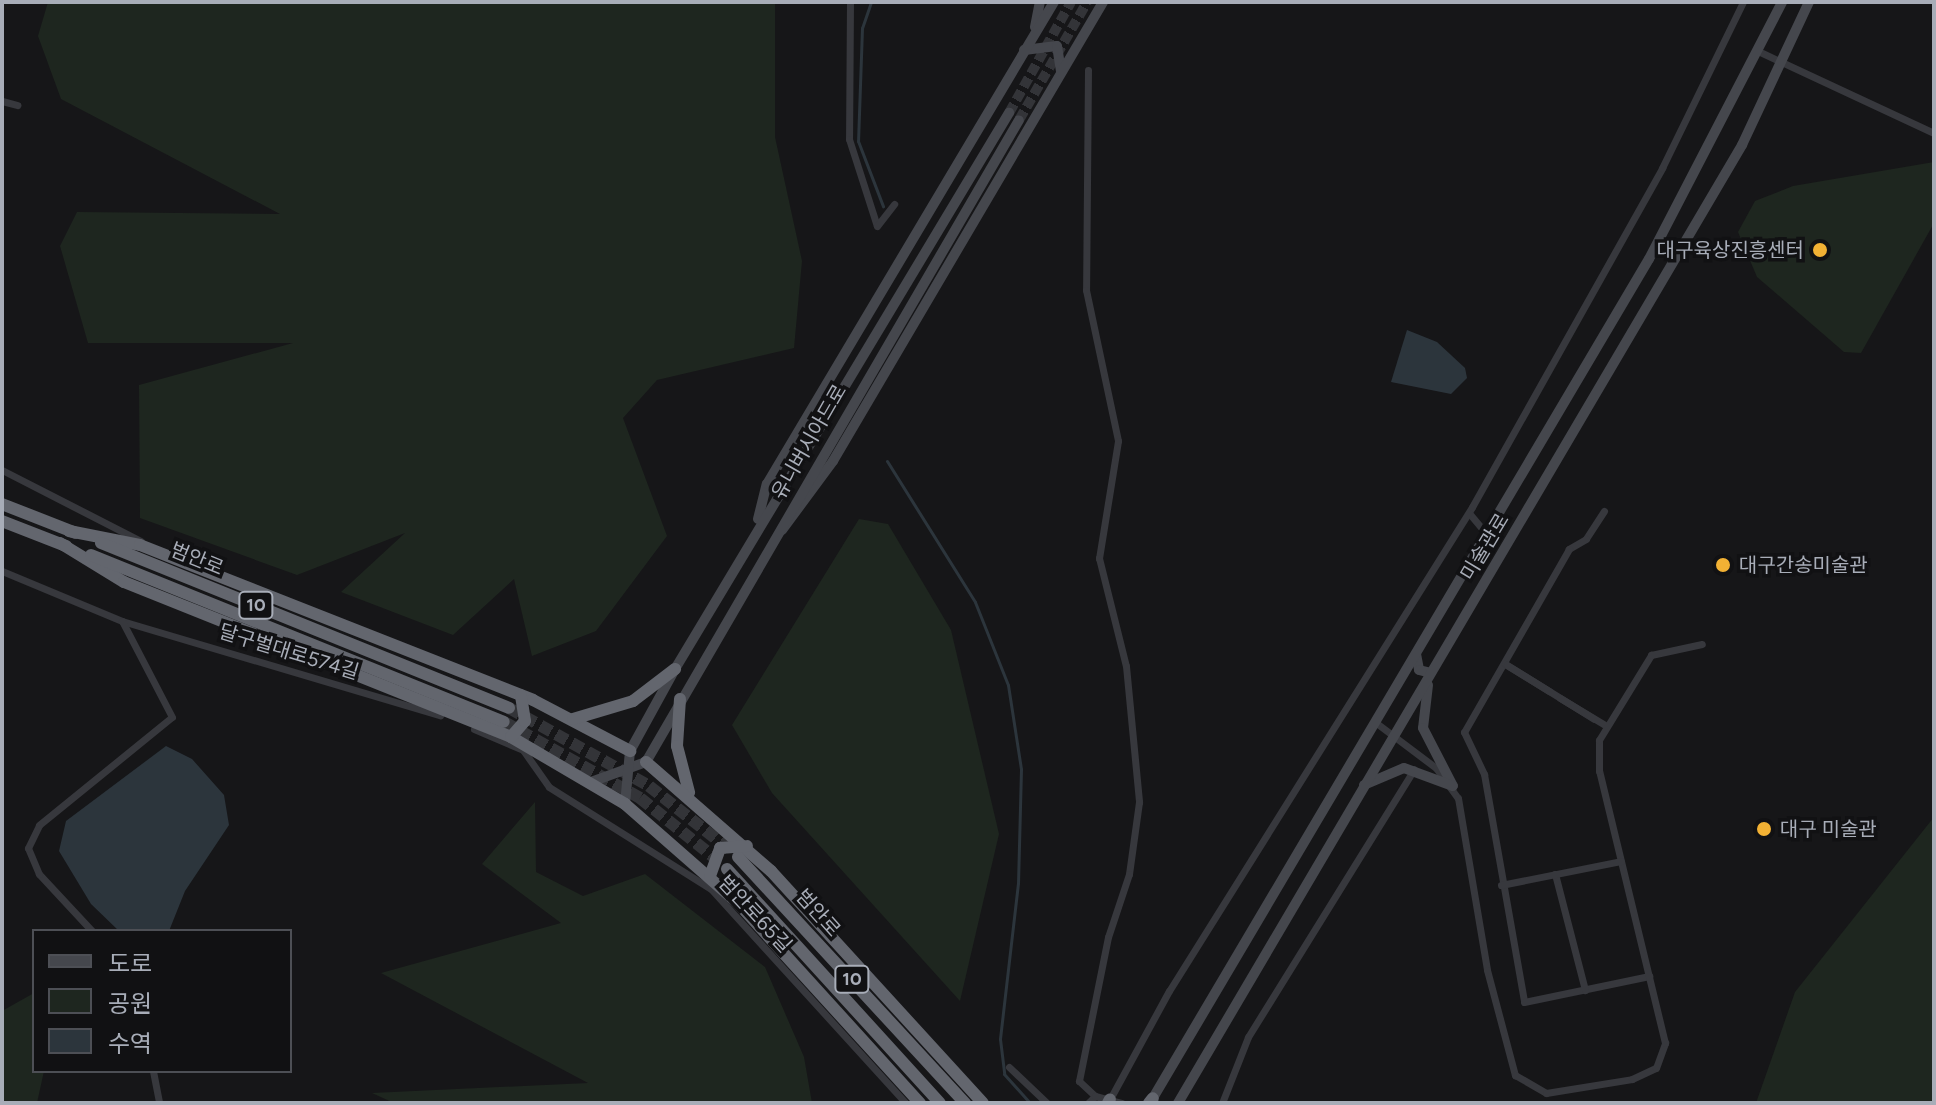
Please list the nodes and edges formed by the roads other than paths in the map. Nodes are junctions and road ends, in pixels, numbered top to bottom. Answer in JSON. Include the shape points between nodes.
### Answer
{"nodes":[{"id":1,"x":850,"y":2,"type":"edge"},
{"id":2,"x":1040,"y":2,"type":"edge"},
{"id":3,"x":1054,"y":2,"type":"edge"},
{"id":4,"x":1103,"y":2,"type":"edge"},
{"id":5,"x":1743,"y":2,"type":"edge"},
{"id":6,"x":1782,"y":2,"type":"edge"},
{"id":7,"x":1809,"y":2,"type":"edge"},
{"id":8,"x":1032,"y":37,"type":"junction"},
{"id":9,"x":1022,"y":51,"type":"junction"},
{"id":10,"x":1758,"y":51,"type":"junction"},
{"id":11,"x":1779,"y":61,"type":"junction"},
{"id":12,"x":1088,"y":70,"type":"dead end"},
{"id":13,"x":1061,"y":73,"type":"junction"},
{"id":14,"x":2,"y":101,"type":"edge"},
{"id":15,"x":17,"y":105,"type":"dead end"},
{"id":16,"x":1009,"y":113,"type":"tunnel mouth"},
{"id":17,"x":1019,"y":120,"type":"tunnel mouth"},
{"id":18,"x":1934,"y":133,"type":"edge"},
{"id":19,"x":894,"y":204,"type":"dead end"},
{"id":20,"x":2,"y":470,"type":"edge"},
{"id":21,"x":2,"y":504,"type":"edge"},
{"id":22,"x":1604,"y":511,"type":"dead end"},
{"id":23,"x":1469,"y":513,"type":"junction"},
{"id":24,"x":2,"y":521,"type":"edge"},
{"id":25,"x":756,"y":529,"type":"junction"},
{"id":26,"x":69,"y":531,"type":"junction"},
{"id":27,"x":1486,"y":533,"type":"junction"},
{"id":28,"x":772,"y":540,"type":"junction"},
{"id":29,"x":60,"y":543,"type":"junction"},
{"id":30,"x":2,"y":571,"type":"edge"},
{"id":31,"x":235,"y":582,"type":"junction"},
{"id":32,"x":122,"y":621,"type":"junction"},
{"id":33,"x":1702,"y":644,"type":"dead end"},
{"id":34,"x":1416,"y":652,"type":"junction"},
{"id":35,"x":1504,"y":664,"type":"junction"},
{"id":36,"x":675,"y":669,"type":"junction"},
{"id":37,"x":1431,"y":674,"type":"junction"},
{"id":38,"x":521,"y":695,"type":"junction"},
{"id":39,"x":680,"y":699,"type":"junction"},
{"id":40,"x":509,"y":708,"type":"tunnel mouth"},
{"id":41,"x":573,"y":719,"type":"junction"},
{"id":42,"x":504,"y":722,"type":"tunnel mouth"},
{"id":43,"x":1375,"y":722,"type":"junction"},
{"id":44,"x":1605,"y":725,"type":"junction"},
{"id":45,"x":1393,"y":735,"type":"junction"},
{"id":46,"x":511,"y":737,"type":"junction"},
{"id":47,"x":630,"y":751,"type":"junction"},
{"id":48,"x":646,"y":762,"type":"junction"},
{"id":49,"x":1414,"y":769,"type":"junction"},
{"id":50,"x":622,"y":774,"type":"junction"},
{"id":51,"x":591,"y":782,"type":"junction"},
{"id":52,"x":1363,"y":786,"type":"junction"},
{"id":53,"x":1453,"y":786,"type":"junction"},
{"id":54,"x":549,"y":787,"type":"joint"},
{"id":55,"x":690,"y":795,"type":"junction"},
{"id":56,"x":1330,"y":799,"type":"junction"},
{"id":57,"x":625,"y":804,"type":"junction"},
{"id":58,"x":1347,"y":814,"type":"junction"},
{"id":59,"x":742,"y":852,"type":"junction"},
{"id":60,"x":1621,"y":861,"type":"junction"},
{"id":61,"x":727,"y":869,"type":"tunnel mouth"},
{"id":62,"x":1555,"y":874,"type":"junction"},
{"id":63,"x":710,"y":876,"type":"junction"},
{"id":64,"x":1501,"y":885,"type":"junction"},
{"id":65,"x":90,"y":929,"type":"edge"},
{"id":66,"x":1649,"y":976,"type":"junction"},
{"id":67,"x":1585,"y":990,"type":"junction"},
{"id":68,"x":1009,"y":1067,"type":"dead end"},
{"id":69,"x":153,"y":1073,"type":"edge"},
{"id":70,"x":1095,"y":1096,"type":"junction"},
{"id":71,"x":159,"y":1101,"type":"edge"},
{"id":72,"x":1151,"y":1101,"type":"edge"},
{"id":73,"x":1113,"y":1102,"type":"edge"},
{"id":74,"x":148,"y":1103,"type":"edge"},
{"id":75,"x":906,"y":1103,"type":"edge"},
{"id":76,"x":920,"y":1103,"type":"edge"},
{"id":77,"x":940,"y":1103,"type":"edge"},
{"id":78,"x":965,"y":1103,"type":"edge"},
{"id":79,"x":983,"y":1103,"type":"edge"},
{"id":80,"x":1047,"y":1103,"type":"edge"},
{"id":81,"x":1088,"y":1103,"type":"edge"},
{"id":82,"x":1180,"y":1103,"type":"edge"},
{"id":83,"x":1222,"y":1103,"type":"edge"}],
"edges":[{"from":1,"to":19,"type":"street","via":[[849,139],[877,226]]},
{"from":2,"to":8,"type":"main road"},
{"from":3,"to":8,"type":"main road"},
{"from":4,"to":13,"type":"main road"},
{"from":5,"to":23,"type":"street","via":[[1662,168]]},
{"from":6,"to":10,"type":"main road","name":"미술관로"},
{"from":7,"to":11,"type":"main road","name":"미술관로"},
{"from":8,"to":9,"type":"main road"},
{"from":9,"to":13,"type":"main road","via":[[1057,46]]},
{"from":9,"to":25,"type":"main road","via":[[767,484]]},
{"from":10,"to":11,"type":"street"},
{"from":10,"to":27,"type":"main road","name":"미술관로","via":[[1649,259]]},
{"from":11,"to":18,"type":"street"},
{"from":11,"to":37,"type":"main road","name":"미술관로","via":[[1742,145]]},
{"from":12,"to":70,"type":"street","via":[[1086,290],[1118,441],[1099,558],[1126,666],[1139,802],[1129,874],[1108,937],[1079,1081]]},
{"from":13,"to":28,"type":"main road","via":[[833,461]]},
{"from":14,"to":15,"type":"street"},
{"from":16,"to":25,"type":"main road","name":"유니버시아드로"},
{"from":17,"to":28,"type":"main road","name":"유니버시아드로"},
{"from":20,"to":31,"type":"street","via":[[68,509]]},
{"from":21,"to":26,"type":"highway","name":"범안로","number":"10"},
{"from":22,"to":35,"type":"street","via":[[1586,539],[1569,549]]},
{"from":23,"to":27,"type":"street"},
{"from":23,"to":73,"type":"street","via":[[1169,991]]},
{"from":24,"to":29,"type":"highway","name":"범안로","number":"10"},
{"from":25,"to":36,"type":"main road","name":"유니버시아드로"},
{"from":26,"to":31,"type":"highway","via":[[140,545]]},
{"from":26,"to":40,"type":"highway","name":"범안로","number":"10"},
{"from":27,"to":34,"type":"main road","name":"미술관로"},
{"from":28,"to":39,"type":"main road","name":"유니버시아드로"},
{"from":29,"to":42,"type":"highway","name":"범안로","number":"10"},
{"from":29,"to":46,"type":"highway","via":[[124,582]]},
{"from":30,"to":32,"type":"street","name":"달구벌대로574길"},
{"from":31,"to":38,"type":"highway"},
{"from":32,"to":54,"type":"street","name":"달구벌대로574길","via":[[436,713],[523,750]]},
{"from":32,"to":65,"type":"street","via":[[172,717],[39,825],[28,848],[39,874]]},
{"from":33,"to":44,"type":"street","via":[[1651,655]]},
{"from":34,"to":37,"type":"main road","via":[[1414,664]]},
{"from":34,"to":43,"type":"main road","name":"미술관로"},
{"from":35,"to":44,"type":"street"},
{"from":35,"to":64,"type":"street","via":[[1464,732],[1482,764]]},
{"from":36,"to":41,"type":"highway","via":[[633,701]]},
{"from":36,"to":47,"type":"main road","name":"유니버시아드로"},
{"from":37,"to":45,"type":"main road","name":"미술관로"},
{"from":37,"to":53,"type":"main road","via":[[1423,728]]},
{"from":38,"to":41,"type":"highway"},
{"from":38,"to":46,"type":"highway","via":[[525,721]]},
{"from":39,"to":48,"type":"main road","name":"유니버시아드로"},
{"from":39,"to":55,"type":"highway","via":[[677,746]]},
{"from":41,"to":47,"type":"highway"},
{"from":43,"to":45,"type":"street"},
{"from":43,"to":56,"type":"main road","name":"미술관로"},
{"from":44,"to":60,"type":"street","via":[[1597,761]]},
{"from":45,"to":52,"type":"main road","name":"미술관로"},
{"from":45,"to":53,"type":"street"},
{"from":46,"to":51,"type":"highway"},
{"from":47,"to":50,"type":"main road","name":"유니버시아드로"},
{"from":48,"to":50,"type":"main road"},
{"from":48,"to":55,"type":"highway"},
{"from":49,"to":52,"type":"main road"},
{"from":49,"to":53,"type":"main road"},
{"from":49,"to":83,"type":"street","via":[[1248,1037]]},
{"from":50,"to":51,"type":"main road"},
{"from":50,"to":57,"type":"main road","name":"유니버시아드로"},
{"from":51,"to":57,"type":"highway"},
{"from":52,"to":58,"type":"main road","name":"미술관로"},
{"from":53,"to":66,"type":"street","via":[[1487,970],[1520,1081],[1546,1093],[1656,1068],[1665,1043]]},
{"from":54,"to":75,"type":"street","name":"범안로65길","via":[[711,889]]},
{"from":55,"to":59,"type":"highway"},
{"from":56,"to":58,"type":"main road","via":[[1344,801]]},
{"from":56,"to":72,"type":"main road","name":"미술관로"},
{"from":57,"to":63,"type":"highway"},
{"from":58,"to":82,"type":"main road","name":"미술관로"},
{"from":59,"to":63,"type":"highway","via":[[720,848]]},
{"from":59,"to":78,"type":"highway","name":"범안로","number":"10"},
{"from":59,"to":79,"type":"highway"},
{"from":60,"to":62,"type":"street"},
{"from":60,"to":66,"type":"street"},
{"from":61,"to":77,"type":"highway","name":"범안로","number":"10"},
{"from":62,"to":64,"type":"street"},
{"from":62,"to":67,"type":"street"},
{"from":63,"to":76,"type":"highway"},
{"from":64,"to":67,"type":"street","via":[[1524,1002]]},
{"from":66,"to":67,"type":"street"},
{"from":68,"to":80,"type":"street"},
{"from":69,"to":71,"type":"street"},
{"from":70,"to":73,"type":"street"},
{"from":70,"to":81,"type":"street"},
{"from":71,"to":74,"type":"street"}]}
